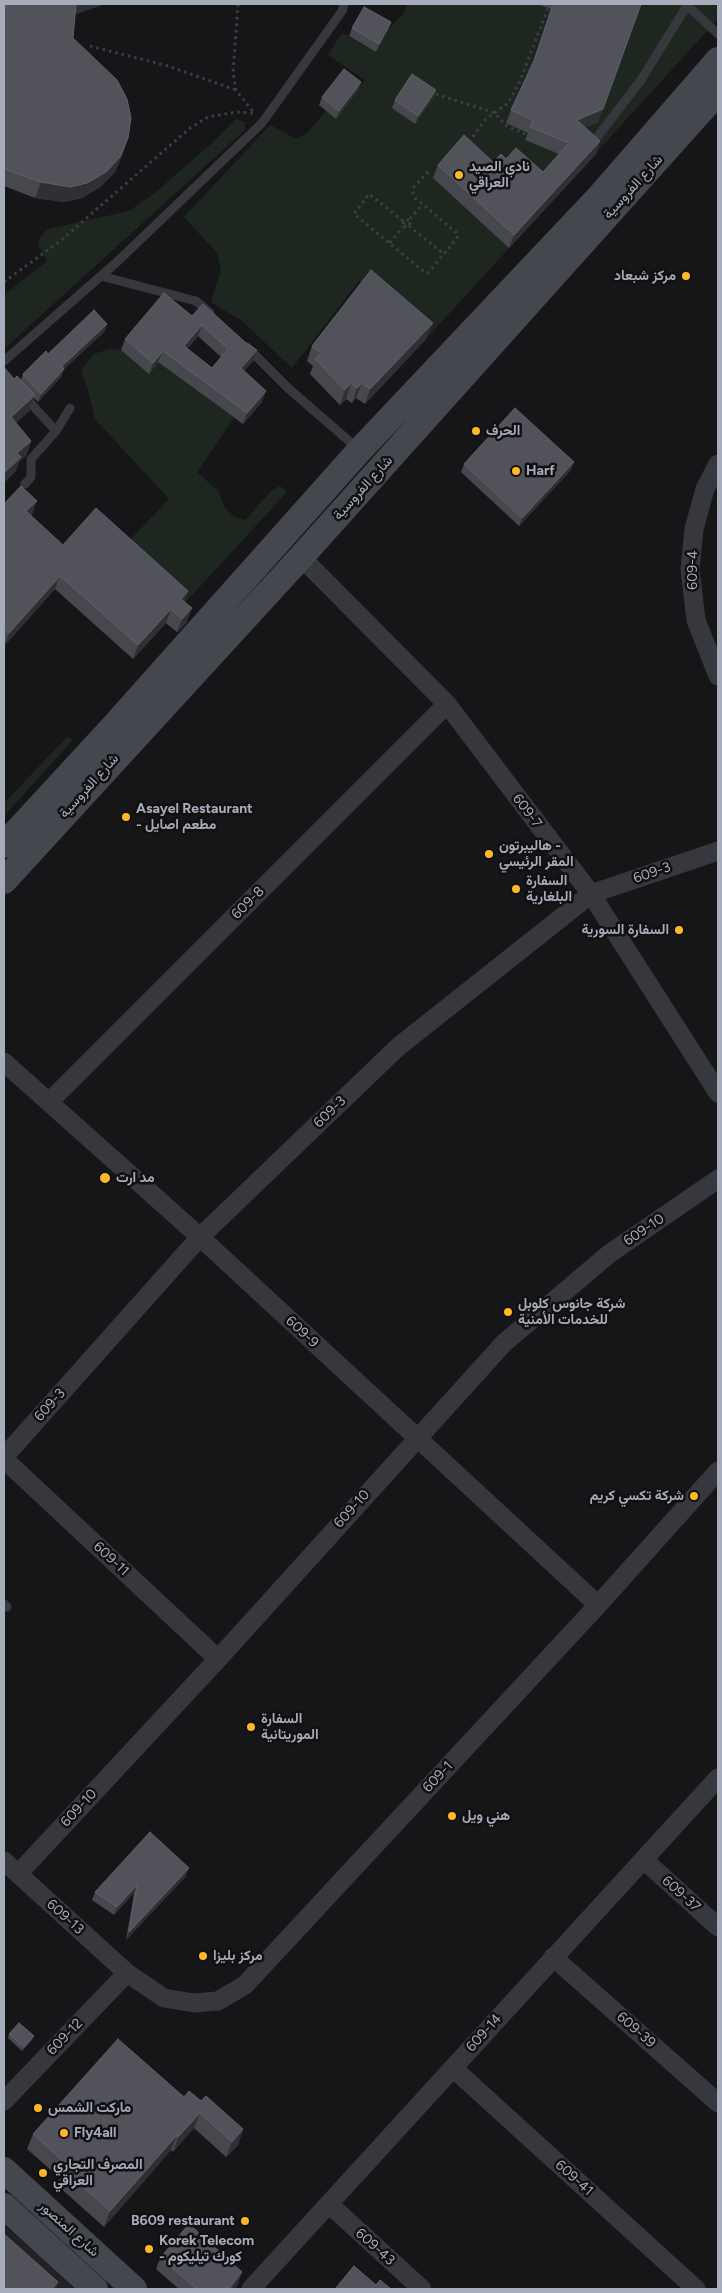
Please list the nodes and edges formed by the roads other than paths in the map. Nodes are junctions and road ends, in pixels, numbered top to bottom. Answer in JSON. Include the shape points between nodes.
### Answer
{"nodes":[{"id":1,"x":344,"y":4,"type":"edge"},
{"id":2,"x":687,"y":4,"type":"edge"},
{"id":3,"x":718,"y":34,"type":"edge"},
{"id":4,"x":718,"y":60,"type":"edge"},
{"id":5,"x":718,"y":92,"type":"edge"},
{"id":6,"x":598,"y":136,"type":"edge"},
{"id":7,"x":100,"y":276,"type":"junction"},
{"id":8,"x":217,"y":318,"type":"edge"},
{"id":9,"x":237,"y":337,"type":"edge"},
{"id":10,"x":4,"y":361,"type":"edge"},
{"id":11,"x":17,"y":388,"type":"edge"},
{"id":12,"x":70,"y":408,"type":"dead end"},
{"id":13,"x":56,"y":431,"type":"junction"},
{"id":14,"x":359,"y":451,"type":"junction"},
{"id":15,"x":718,"y":464,"type":"edge"},
{"id":16,"x":25,"y":484,"type":"dead end"},
{"id":17,"x":301,"y":557,"type":"junction"},
{"id":18,"x":718,"y":676,"type":"edge"},
{"id":19,"x":447,"y":704,"type":"junction"},
{"id":20,"x":120,"y":736,"type":"junction"},
{"id":21,"x":4,"y":845,"type":"edge"},
{"id":22,"x":718,"y":851,"type":"edge"},
{"id":23,"x":4,"y":881,"type":"edge"},
{"id":24,"x":590,"y":894,"type":"junction"},
{"id":25,"x":4,"y":1062,"type":"edge"},
{"id":26,"x":718,"y":1092,"type":"edge"},
{"id":27,"x":49,"y":1102,"type":"junction"},
{"id":28,"x":718,"y":1179,"type":"edge"},
{"id":29,"x":200,"y":1237,"type":"junction"},
{"id":30,"x":417,"y":1437,"type":"junction"},
{"id":31,"x":4,"y":1458,"type":"edge"},
{"id":32,"x":718,"y":1471,"type":"edge"},
{"id":33,"x":598,"y":1605,"type":"junction"},
{"id":34,"x":218,"y":1658,"type":"junction"},
{"id":35,"x":718,"y":1778,"type":"edge"},
{"id":36,"x":644,"y":1860,"type":"junction"},
{"id":37,"x":4,"y":1861,"type":"edge"},
{"id":38,"x":18,"y":1874,"type":"junction"},
{"id":39,"x":718,"y":1927,"type":"edge"},
{"id":40,"x":553,"y":1958,"type":"junction"},
{"id":41,"x":126,"y":1973,"type":"junction"},
{"id":42,"x":453,"y":2068,"type":"junction"},
{"id":43,"x":4,"y":2101,"type":"edge"},
{"id":44,"x":718,"y":2103,"type":"edge"},
{"id":45,"x":4,"y":2170,"type":"edge"},
{"id":46,"x":329,"y":2204,"type":"junction"},
{"id":47,"x":4,"y":2206,"type":"edge"},
{"id":48,"x":692,"y":2288,"type":"edge"},
{"id":49,"x":95,"y":2289,"type":"edge"},
{"id":50,"x":134,"y":2289,"type":"edge"},
{"id":51,"x":251,"y":2289,"type":"edge"},
{"id":52,"x":422,"y":2289,"type":"edge"}],
"edges":[{"from":1,"to":7,"type":"lane","via":[[262,122]]},
{"from":2,"to":3,"type":"lane"},
{"from":2,"to":6,"type":"lane","via":[[641,80]]},
{"from":4,"to":14,"type":"street","name":"شارع الفروسية","via":[[599,197]]},
{"from":5,"to":17,"type":"street","name":"شارع الفروسية"},
{"from":7,"to":8,"type":"lane","via":[[196,301]]},
{"from":7,"to":10,"type":"lane"},
{"from":9,"to":14,"type":"lane"},
{"from":11,"to":13,"type":"lane"},
{"from":12,"to":13,"type":"lane"},
{"from":13,"to":16,"type":"lane","via":[[31,459],[31,477]]},
{"from":14,"to":20,"type":"street","name":"شارع الفروسية"},
{"from":15,"to":18,"type":"street","name":"609-4","via":[[702,497],[694,529],[690,569],[696,620]]},
{"from":17,"to":19,"type":"street","name":"609-7"},
{"from":17,"to":20,"type":"street","name":"شارع الفروسية"},
{"from":19,"to":24,"type":"street","name":"609-7"},
{"from":19,"to":27,"type":"street","name":"609-8"},
{"from":20,"to":21,"type":"street","name":"شارع الفروسية"},
{"from":20,"to":23,"type":"street","name":"شارع الفروسية"},
{"from":22,"to":24,"type":"street","name":"609-3"},
{"from":24,"to":26,"type":"street","name":"609-7"},
{"from":24,"to":29,"type":"street","name":"609-3","via":[[398,1046]]},
{"from":25,"to":27,"type":"street","name":"609-9"},
{"from":27,"to":29,"type":"street","name":"609-9"},
{"from":28,"to":30,"type":"street","name":"609-10","via":[[609,1254],[504,1342]]},
{"from":29,"to":30,"type":"street","name":"609-9"},
{"from":29,"to":31,"type":"street","name":"609-3"},
{"from":30,"to":33,"type":"street","name":"609-9"},
{"from":30,"to":34,"type":"street","name":"609-10"},
{"from":31,"to":34,"type":"street","name":"609-11"},
{"from":32,"to":33,"type":"street","name":"609-1"},
{"from":33,"to":41,"type":"street","name":"609-1","via":[[245,1985],[218,2001],[194,2003],[164,1998]]},
{"from":34,"to":38,"type":"street","name":"609-10"},
{"from":35,"to":36,"type":"street","name":"609-14"},
{"from":36,"to":39,"type":"street","name":"609-37"},
{"from":36,"to":40,"type":"street","name":"609-14"},
{"from":37,"to":38,"type":"street","name":"609-13"},
{"from":38,"to":41,"type":"street","name":"609-13"},
{"from":40,"to":42,"type":"street","name":"609-14"},
{"from":40,"to":44,"type":"street","name":"609-39"},
{"from":41,"to":43,"type":"street","name":"609-12"},
{"from":42,"to":46,"type":"street","name":"609-14"},
{"from":42,"to":48,"type":"street","name":"609-41"},
{"from":45,"to":50,"type":"street","name":"شارع المنصور"},
{"from":46,"to":51,"type":"street","name":"609-14"},
{"from":46,"to":52,"type":"street","name":"609-43"},
{"from":47,"to":49,"type":"street","name":"شارع المنصور"}]}
